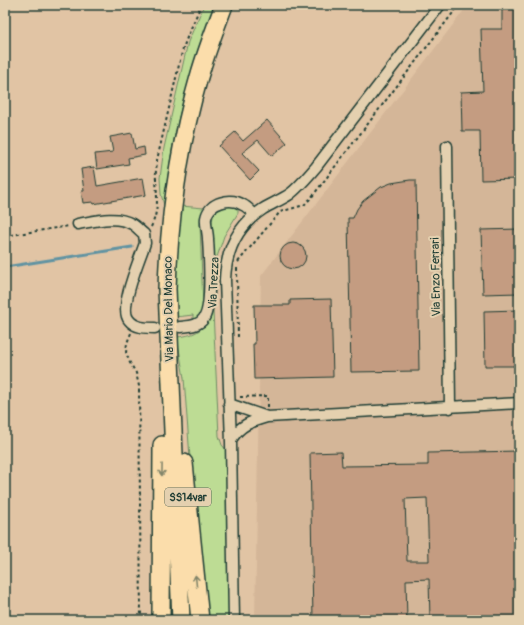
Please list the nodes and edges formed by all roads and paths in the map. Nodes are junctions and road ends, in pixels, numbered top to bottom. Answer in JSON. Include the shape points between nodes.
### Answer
{"nodes":[{"id":1,"x":201,"y":5,"type":"edge"},
{"id":2,"x":224,"y":5,"type":"edge"},
{"id":3,"x":440,"y":5,"type":"edge"},
{"id":4,"x":459,"y":5,"type":"edge"},
{"id":5,"x":446,"y":146,"type":"dead end"},
{"id":6,"x":255,"y":215,"type":"junction"},
{"id":7,"x":78,"y":224,"type":"joint"},
{"id":8,"x":144,"y":234,"type":"junction"},
{"id":9,"x":5,"y":236,"type":"edge"},
{"id":10,"x":135,"y":325,"type":"junction"},
{"id":11,"x":180,"y":327,"type":"dead end"},
{"id":12,"x":155,"y":328,"type":"dead end"},
{"id":13,"x":238,"y":341,"type":"dead end"},
{"id":14,"x":170,"y":376,"type":"junction"},
{"id":15,"x":239,"y":397,"type":"dead end"},
{"id":16,"x":519,"y":403,"type":"edge"},
{"id":17,"x":229,"y":404,"type":"junction"},
{"id":18,"x":450,"y":408,"type":"junction"},
{"id":19,"x":246,"y":410,"type":"junction"},
{"id":20,"x":230,"y":417,"type":"junction"},
{"id":21,"x":268,"y":417,"type":"junction"},
{"id":22,"x":252,"y":422,"type":"junction"},
{"id":23,"x":231,"y":440,"type":"junction"},
{"id":24,"x":141,"y":620,"type":"edge"},
{"id":25,"x":161,"y":620,"type":"edge"},
{"id":26,"x":181,"y":620,"type":"edge"},
{"id":27,"x":200,"y":620,"type":"edge"},
{"id":28,"x":234,"y":620,"type":"edge"}],
"edges":[{"from":1,"to":8,"type":"path","via":[[186,40],[178,68],[158,160],[156,216]]},
{"from":2,"to":14,"type":"highway","name":"Via Mario Del Monaco","via":[[194,94],[180,154],[172,208],[167,289]]},
{"from":3,"to":6,"type":"street","name":"Via Trezza","via":[[303,182],[290,194]]},
{"from":4,"to":13,"type":"path","via":[[311,198],[304,205],[280,212],[237,263]]},
{"from":5,"to":18,"type":"street","name":"Via Enzo Ferrari"},
{"from":6,"to":11,"type":"street","via":[[243,205],[234,202],[224,202],[209,210],[206,218],[207,313],[196,325]]},
{"from":6,"to":17,"type":"street","name":"Via Trezza","via":[[236,236],[227,259]]},
{"from":7,"to":8,"type":"street","via":[[117,219],[132,224]]},
{"from":7,"to":9,"type":"path"},
{"from":8,"to":10,"type":"street","via":[[145,243],[126,300],[125,312],[128,320]]},
{"from":10,"to":12,"type":"street"},
{"from":10,"to":24,"type":"path","via":[[127,342],[126,353],[140,386]]},
{"from":14,"to":25,"type":"highway","number":"SS14var","one_way":true,"via":[[163,418]]},
{"from":14,"to":26,"type":"highway","name":"Via Mario Del Monaco"},
{"from":27,"to":14,"type":"highway","number":"SS14var","one_way":true,"via":[[181,435]]},
{"from":15,"to":21,"type":"path","via":[[268,396]]},
{"from":16,"to":18,"type":"street"},
{"from":17,"to":19,"type":"street"},
{"from":17,"to":20,"type":"street","name":"Via Trezza"},
{"from":18,"to":21,"type":"street"},
{"from":19,"to":20,"type":"street"},
{"from":19,"to":21,"type":"street"},
{"from":20,"to":22,"type":"street","via":[[238,421]]},
{"from":20,"to":23,"type":"street","name":"Via Trezza"},
{"from":21,"to":22,"type":"street"},
{"from":22,"to":23,"type":"street","via":[[241,427]]},
{"from":23,"to":28,"type":"street","name":"Via Trezza"}]}
